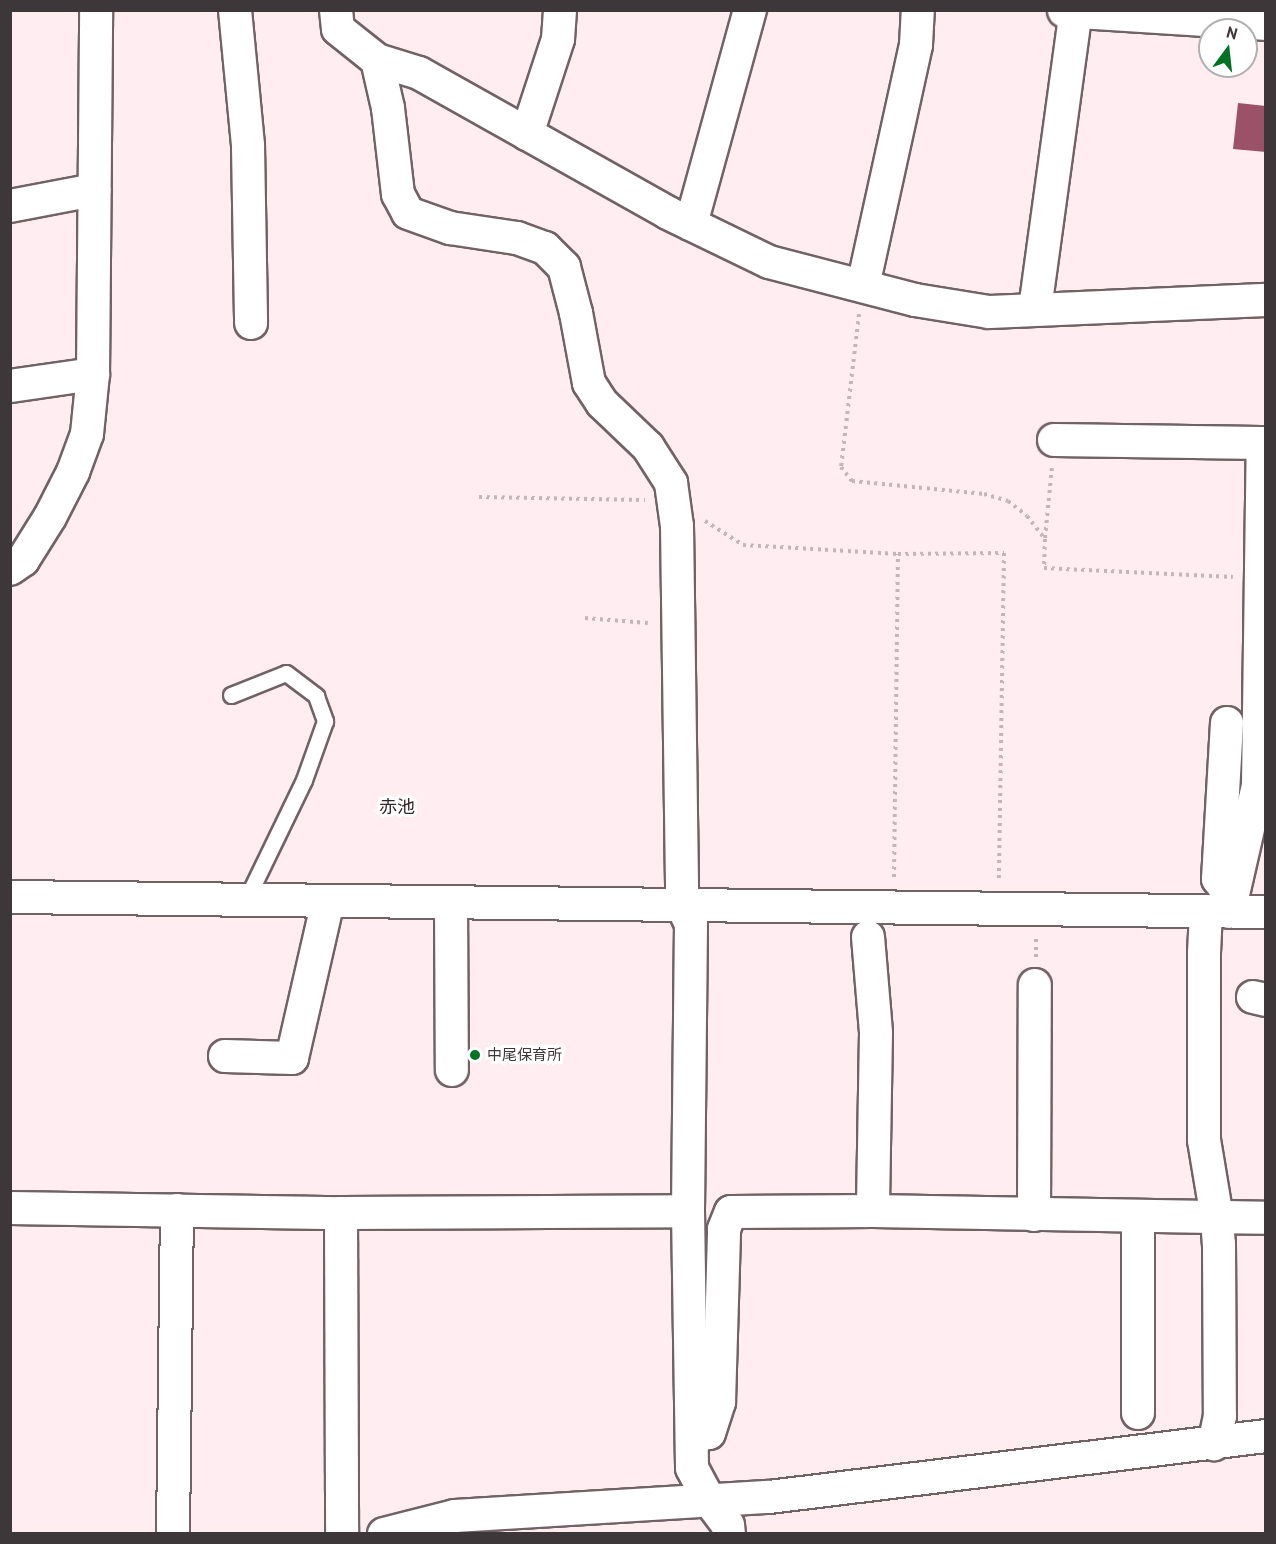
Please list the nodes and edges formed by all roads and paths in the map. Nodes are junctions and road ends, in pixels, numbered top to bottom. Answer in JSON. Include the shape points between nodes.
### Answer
{"nodes":[{"id":1,"x":96,"y":10,"type":"edge"},
{"id":2,"x":235,"y":10,"type":"edge"},
{"id":3,"x":336,"y":10,"type":"edge"},
{"id":4,"x":560,"y":10,"type":"edge"},
{"id":5,"x":750,"y":10,"type":"edge"},
{"id":6,"x":918,"y":10,"type":"edge"},
{"id":7,"x":1064,"y":10,"type":"edge"},
{"id":8,"x":1076,"y":11,"type":"edge"},
{"id":9,"x":1266,"y":23,"type":"edge"},
{"id":10,"x":377,"y":60,"type":"junction"},
{"id":11,"x":527,"y":134,"type":"junction"},
{"id":12,"x":94,"y":190,"type":"junction"},
{"id":13,"x":10,"y":206,"type":"edge"},
{"id":14,"x":691,"y":224,"type":"junction"},
{"id":15,"x":863,"y":286,"type":"junction"},
{"id":16,"x":1266,"y":300,"type":"edge"},
{"id":17,"x":1035,"y":309,"type":"junction"},
{"id":18,"x":251,"y":323,"type":"dead end"},
{"id":19,"x":93,"y":374,"type":"junction"},
{"id":20,"x":10,"y":386,"type":"edge"},
{"id":21,"x":1054,"y":440,"type":"joint"},
{"id":22,"x":1264,"y":443,"type":"edge"},
{"id":23,"x":479,"y":497,"type":"dead end"},
{"id":24,"x":674,"y":506,"type":"junction"},
{"id":25,"x":1045,"y":539,"type":"junction"},
{"id":26,"x":898,"y":554,"type":"junction"},
{"id":27,"x":10,"y":569,"type":"edge"},
{"id":28,"x":1261,"y":579,"type":"junction"},
{"id":29,"x":585,"y":618,"type":"dead end"},
{"id":30,"x":679,"y":625,"type":"junction"},
{"id":31,"x":231,"y":694,"type":"dead end"},
{"id":32,"x":1227,"y":723,"type":"dead end"},
{"id":33,"x":10,"y":897,"type":"edge"},
{"id":34,"x":246,"y":900,"type":"junction"},
{"id":35,"x":328,"y":901,"type":"junction"},
{"id":36,"x":451,"y":903,"type":"junction"},
{"id":37,"x":682,"y":905,"type":"junction"},
{"id":38,"x":1223,"y":907,"type":"junction"},
{"id":39,"x":893,"y":908,"type":"junction"},
{"id":40,"x":998,"y":909,"type":"junction"},
{"id":41,"x":1036,"y":909,"type":"junction"},
{"id":42,"x":1266,"y":912,"type":"edge"},
{"id":43,"x":868,"y":937,"type":"dead end"},
{"id":44,"x":1035,"y":985,"type":"joint"},
{"id":45,"x":225,"y":1056,"type":"dead end"},
{"id":46,"x":452,"y":1070,"type":"dead end"},
{"id":47,"x":10,"y":1208,"type":"edge"},
{"id":48,"x":177,"y":1210,"type":"junction"},
{"id":49,"x":688,"y":1211,"type":"junction"},
{"id":50,"x":873,"y":1211,"type":"junction"},
{"id":51,"x":341,"y":1213,"type":"junction"},
{"id":52,"x":1034,"y":1215,"type":"junction"},
{"id":53,"x":1138,"y":1216,"type":"junction"},
{"id":54,"x":1217,"y":1218,"type":"junction"},
{"id":55,"x":1266,"y":1218,"type":"edge"},
{"id":56,"x":1138,"y":1413,"type":"dead end"},
{"id":57,"x":692,"y":1436,"type":"junction"},
{"id":58,"x":1266,"y":1436,"type":"edge"},
{"id":59,"x":1214,"y":1444,"type":"junction"},
{"id":60,"x":709,"y":1500,"type":"junction"},
{"id":61,"x":173,"y":1533,"type":"edge"},
{"id":62,"x":342,"y":1533,"type":"edge"},
{"id":63,"x":384,"y":1533,"type":"edge"},
{"id":64,"x":729,"y":1533,"type":"edge"}],
"edges":[{"from":1,"to":12,"type":"street"},
{"from":2,"to":18,"type":"street","via":[[248,146]]},
{"from":3,"to":10,"type":"street","via":[[338,29]]},
{"from":4,"to":11,"type":"street","via":[[558,39]]},
{"from":5,"to":14,"type":"street"},
{"from":6,"to":15,"type":"street","via":[[916,45]]},
{"from":7,"to":8,"type":"main road"},
{"from":8,"to":9,"type":"main road"},
{"from":8,"to":17,"type":"street"},
{"from":10,"to":11,"type":"street","via":[[419,73]]},
{"from":10,"to":24,"type":"street","via":[[388,108],[398,195],[408,213],[450,228],[517,238],[545,248],[564,267],[589,383],[602,403],[648,447],[671,483]]},
{"from":11,"to":14,"type":"street"},
{"from":12,"to":13,"type":"street"},
{"from":12,"to":19,"type":"street"},
{"from":14,"to":15,"type":"street","via":[[769,262]]},
{"from":15,"to":17,"type":"street","via":[[915,300],[989,312]]},
{"from":15,"to":25,"type":"path","via":[[841,467],[852,481],[984,494],[1008,501],[1027,516]]},
{"from":16,"to":17,"type":"street"},
{"from":19,"to":20,"type":"street"},
{"from":19,"to":27,"type":"street","via":[[87,434],[73,472],[23,560]]},
{"from":21,"to":22,"type":"street"},
{"from":21,"to":25,"type":"path"},
{"from":22,"to":28,"type":"street"},
{"from":23,"to":24,"type":"path"},
{"from":24,"to":26,"type":"path","via":[[743,545]]},
{"from":24,"to":30,"type":"street"},
{"from":25,"to":28,"type":"path","via":[[1044,568]]},
{"from":26,"to":39,"type":"path"},
{"from":26,"to":40,"type":"path","via":[[1004,553]]},
{"from":28,"to":38,"type":"street","via":[[1258,785]]},
{"from":29,"to":30,"type":"path"},
{"from":30,"to":37,"type":"street"},
{"from":31,"to":34,"type":"lane","via":[[286,673],[316,696],[325,721],[304,780]]},
{"from":32,"to":38,"type":"street","via":[[1218,879]]},
{"from":33,"to":34,"type":"street"},
{"from":34,"to":35,"type":"street"},
{"from":35,"to":36,"type":"street"},
{"from":35,"to":45,"type":"street","via":[[292,1058]]},
{"from":36,"to":37,"type":"street"},
{"from":36,"to":46,"type":"street"},
{"from":37,"to":39,"type":"street"},
{"from":37,"to":49,"type":"street","via":[[691,924]]},
{"from":38,"to":41,"type":"street"},
{"from":38,"to":42,"type":"street"},
{"from":38,"to":54,"type":"street","via":[[1204,953],[1204,1140]]},
{"from":39,"to":40,"type":"street"},
{"from":40,"to":41,"type":"street"},
{"from":41,"to":44,"type":"path"},
{"from":43,"to":50,"type":"street","via":[[876,1033]]},
{"from":44,"to":52,"type":"street"},
{"from":47,"to":48,"type":"street"},
{"from":48,"to":51,"type":"street"},
{"from":48,"to":61,"type":"street"},
{"from":49,"to":51,"type":"street"},
{"from":49,"to":57,"type":"street"},
{"from":50,"to":52,"type":"street"},
{"from":50,"to":57,"type":"street","via":[[731,1212],[724,1229],[719,1402],[709,1433]]},
{"from":51,"to":62,"type":"street"},
{"from":52,"to":53,"type":"street"},
{"from":53,"to":54,"type":"street"},
{"from":53,"to":56,"type":"street"},
{"from":54,"to":55,"type":"street"},
{"from":54,"to":59,"type":"street","via":[[1220,1416]]},
{"from":57,"to":60,"type":"street","via":[[692,1468]]},
{"from":58,"to":59,"type":"street"},
{"from":59,"to":60,"type":"street","via":[[769,1497]]},
{"from":60,"to":63,"type":"street","via":[[456,1516]]},
{"from":60,"to":64,"type":"street","via":[[728,1525]]}]}
